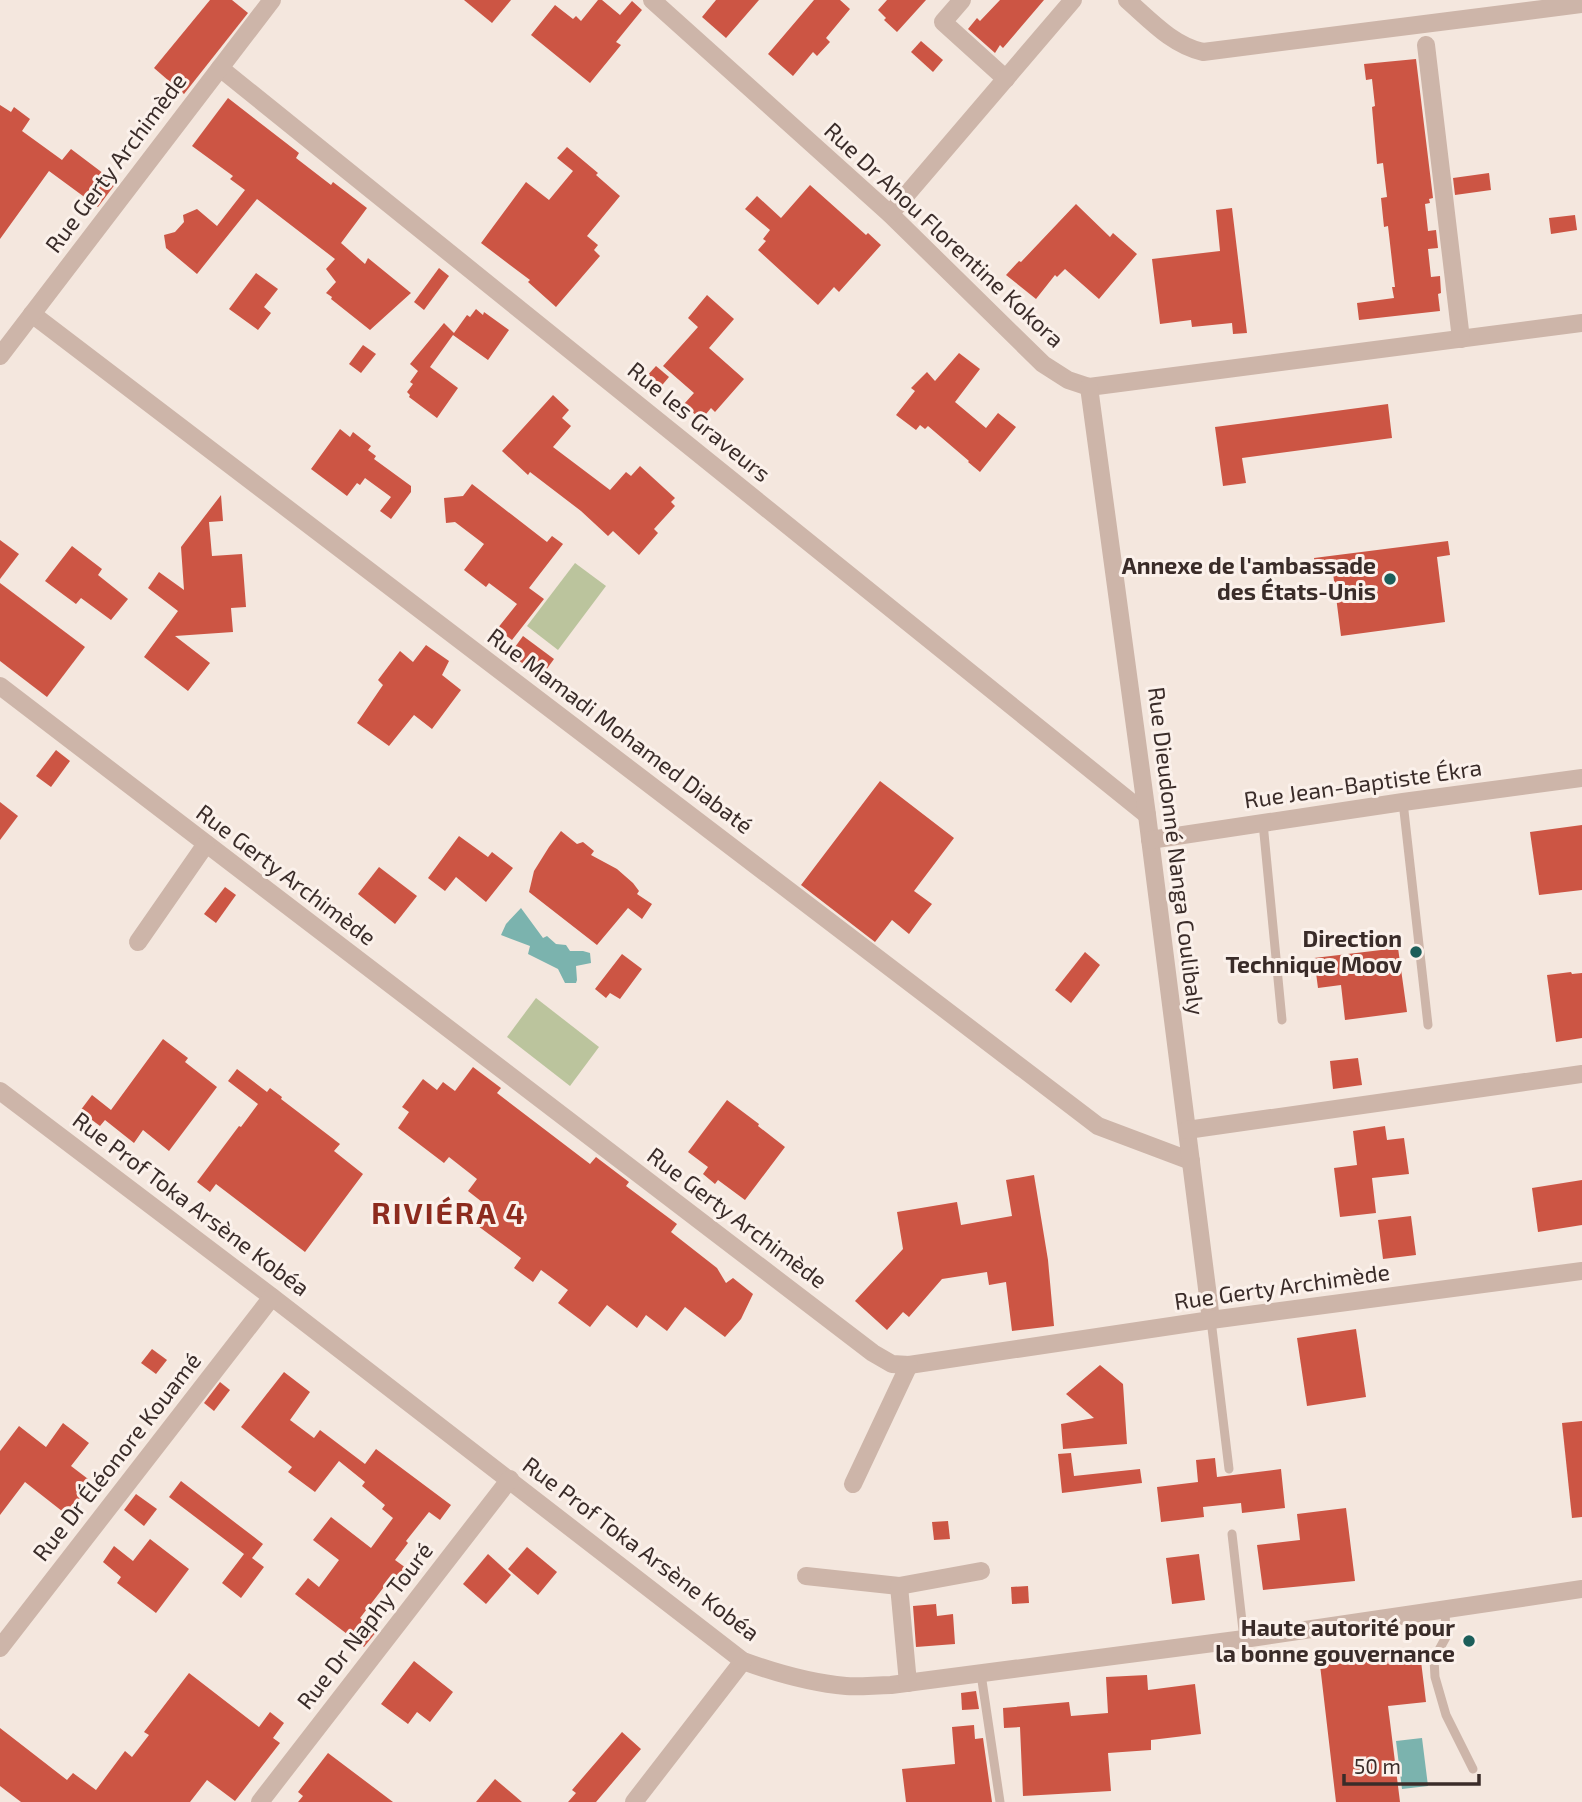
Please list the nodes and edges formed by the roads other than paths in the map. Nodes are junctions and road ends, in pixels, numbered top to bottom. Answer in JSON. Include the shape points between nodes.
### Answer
{"nodes":[{"id":1,"x":272,"y":0,"type":"edge"},
{"id":2,"x":962,"y":0,"type":"edge"},
{"id":3,"x":1073,"y":0,"type":"edge"},
{"id":4,"x":1127,"y":0,"type":"edge"},
{"id":5,"x":654,"y":1,"type":"edge"},
{"id":6,"x":1582,"y":4,"type":"edge"},
{"id":7,"x":1426,"y":45,"type":"dead end"},
{"id":8,"x":220,"y":68,"type":"junction"},
{"id":9,"x":1006,"y":79,"type":"junction"},
{"id":10,"x":890,"y":214,"type":"junction"},
{"id":11,"x":32,"y":314,"type":"junction"},
{"id":12,"x":1582,"y":323,"type":"edge"},
{"id":13,"x":1461,"y":338,"type":"junction"},
{"id":14,"x":0,"y":356,"type":"edge"},
{"id":15,"x":1088,"y":387,"type":"junction"},
{"id":16,"x":0,"y":687,"type":"edge"},
{"id":17,"x":1582,"y":778,"type":"edge"},
{"id":18,"x":1404,"y":802,"type":"junction"},
{"id":19,"x":1147,"y":815,"type":"junction"},
{"id":20,"x":1263,"y":823,"type":"junction"},
{"id":21,"x":1150,"y":840,"type":"junction"},
{"id":22,"x":206,"y":844,"type":"junction"},
{"id":23,"x":138,"y":942,"type":"dead end"},
{"id":24,"x":1282,"y":1020,"type":"dead end"},
{"id":25,"x":1428,"y":1025,"type":"dead end"},
{"id":26,"x":1582,"y":1074,"type":"edge"},
{"id":27,"x":0,"y":1091,"type":"edge"},
{"id":28,"x":1187,"y":1130,"type":"junction"},
{"id":29,"x":1191,"y":1161,"type":"junction"},
{"id":30,"x":1582,"y":1271,"type":"edge"},
{"id":31,"x":272,"y":1297,"type":"junction"},
{"id":32,"x":1211,"y":1320,"type":"junction"},
{"id":33,"x":909,"y":1365,"type":"junction"},
{"id":34,"x":1229,"y":1469,"type":"dead end"},
{"id":35,"x":510,"y":1479,"type":"junction"},
{"id":36,"x":853,"y":1484,"type":"dead end"},
{"id":37,"x":1232,"y":1534,"type":"dead end"},
{"id":38,"x":981,"y":1571,"type":"dead end"},
{"id":39,"x":806,"y":1576,"type":"dead end"},
{"id":40,"x":899,"y":1586,"type":"junction"},
{"id":41,"x":1582,"y":1589,"type":"edge"},
{"id":42,"x":1445,"y":1610,"type":"junction"},
{"id":43,"x":1244,"y":1639,"type":"junction"},
{"id":44,"x":0,"y":1648,"type":"edge"},
{"id":45,"x":743,"y":1661,"type":"junction"},
{"id":46,"x":981,"y":1674,"type":"junction"},
{"id":47,"x":908,"y":1683,"type":"junction"},
{"id":48,"x":1473,"y":1769,"type":"dead end"},
{"id":49,"x":260,"y":1802,"type":"edge"},
{"id":50,"x":634,"y":1802,"type":"edge"},
{"id":51,"x":1000,"y":1802,"type":"edge"}],
"edges":[{"from":1,"to":8,"type":"street","name":"Rue Gerty Archimède"},
{"from":2,"to":9,"type":"street","via":[[943,22]]},
{"from":3,"to":9,"type":"street"},
{"from":4,"to":6,"type":"street","via":[[1174,40],[1203,52]]},
{"from":5,"to":10,"type":"street","name":"Rue Dr Ahou Florentine Kokora"},
{"from":7,"to":13,"type":"street"},
{"from":8,"to":11,"type":"street","name":"Rue Gerty Archimède"},
{"from":8,"to":19,"type":"street","name":"Rue les Graveurs"},
{"from":9,"to":10,"type":"street"},
{"from":10,"to":15,"type":"street","name":"Rue Dr Ahou Florentine Kokora","via":[[1043,364]]},
{"from":11,"to":14,"type":"street","name":"Rue Gerty Archimède"},
{"from":11,"to":29,"type":"street","name":"Rue Mamadi Mohamed Diabaté","via":[[1098,1126]]},
{"from":12,"to":13,"type":"street"},
{"from":13,"to":15,"type":"street"},
{"from":15,"to":19,"type":"street","name":"Rue Dieudonné Nanga Coulibaly"},
{"from":16,"to":22,"type":"street","name":"Rue Gerty Archimède"},
{"from":17,"to":18,"type":"street","name":"Rue Jean-Baptiste Ékra"},
{"from":18,"to":20,"type":"street","name":"Rue Jean-Baptiste Ékra"},
{"from":18,"to":25,"type":"lane"},
{"from":19,"to":21,"type":"street","name":"Rue Dieudonné Nanga Coulibaly"},
{"from":20,"to":21,"type":"street","name":"Rue Jean-Baptiste Ékra"},
{"from":20,"to":24,"type":"lane"},
{"from":21,"to":28,"type":"street","name":"Rue Dieudonné Nanga Coulibaly"},
{"from":22,"to":23,"type":"street"},
{"from":22,"to":33,"type":"street","name":"Rue Gerty Archimède","via":[[873,1353],[891,1364]]},
{"from":26,"to":28,"type":"street"},
{"from":27,"to":31,"type":"street","name":"Rue Prof Toka Arsène Kobéa"},
{"from":28,"to":29,"type":"street","name":"Rue Dieudonné Nanga Coulibaly"},
{"from":29,"to":32,"type":"street","name":"Rue Dieudonné Nanga Coulibaly"},
{"from":30,"to":32,"type":"street","name":"Rue Gerty Archimède"},
{"from":31,"to":35,"type":"street","name":"Rue Prof Toka Arsène Kobéa"},
{"from":31,"to":44,"type":"street","name":"Rue Dr Éléonore Kouamé"},
{"from":32,"to":33,"type":"street","name":"Rue Gerty Archimède"},
{"from":32,"to":34,"type":"lane"},
{"from":33,"to":36,"type":"street"},
{"from":35,"to":45,"type":"street","name":"Rue Prof Toka Arsène Kobéa"},
{"from":35,"to":49,"type":"street","name":"Rue Dr Naphy Touré"},
{"from":37,"to":43,"type":"lane"},
{"from":38,"to":40,"type":"street"},
{"from":39,"to":40,"type":"street"},
{"from":40,"to":47,"type":"street"},
{"from":41,"to":42,"type":"street","name":"Rue Prof Toka Arsène Kobéa"},
{"from":42,"to":43,"type":"street","name":"Rue Prof Toka Arsène Kobéa"},
{"from":42,"to":48,"type":"lane","via":[[1446,1637],[1434,1659],[1435,1677],[1446,1715]]},
{"from":43,"to":46,"type":"street","name":"Rue Prof Toka Arsène Kobéa"},
{"from":45,"to":47,"type":"street","name":"Rue Prof Toka Arsène Kobéa","via":[[806,1680],[846,1686]]},
{"from":45,"to":50,"type":"street"},
{"from":46,"to":47,"type":"street","name":"Rue Prof Toka Arsène Kobéa"},
{"from":46,"to":51,"type":"lane"}]}
